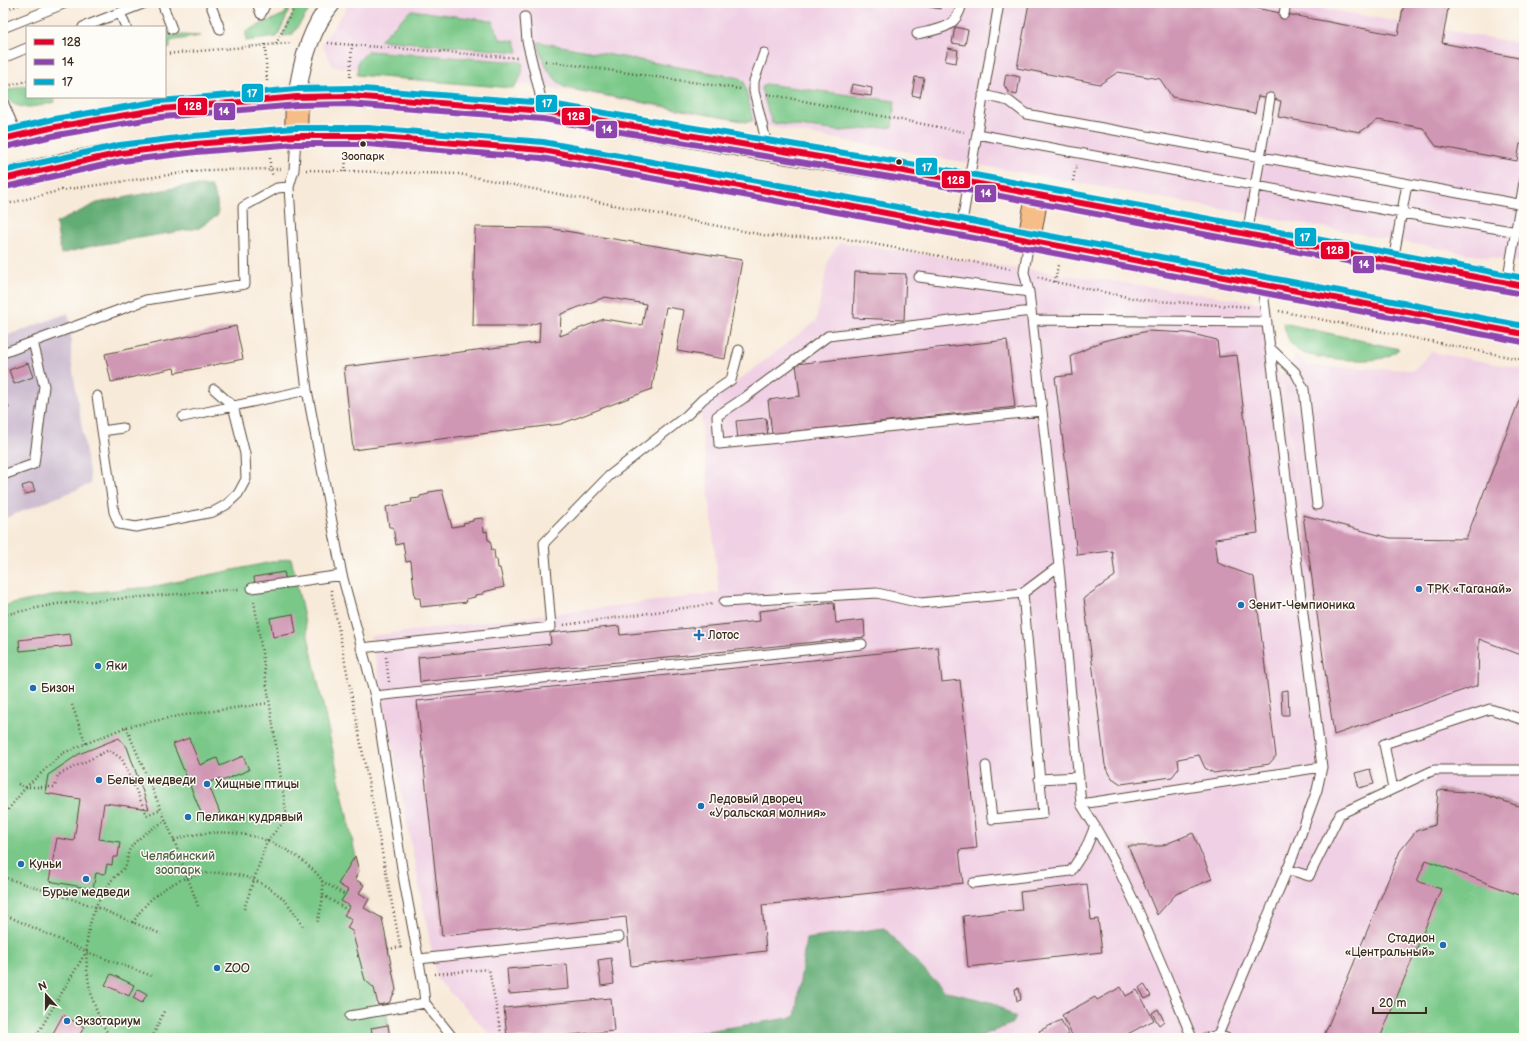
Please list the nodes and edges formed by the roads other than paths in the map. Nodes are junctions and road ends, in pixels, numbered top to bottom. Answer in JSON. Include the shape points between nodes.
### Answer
{"nodes":[{"id":1,"x":66,"y":3,"type":"edge"},
{"id":2,"x":145,"y":3,"type":"edge"},
{"id":3,"x":162,"y":3,"type":"edge"},
{"id":4,"x":210,"y":3,"type":"edge"},
{"id":5,"x":257,"y":3,"type":"edge"},
{"id":6,"x":266,"y":3,"type":"edge"},
{"id":7,"x":332,"y":3,"type":"edge"},
{"id":8,"x":962,"y":3,"type":"edge"},
{"id":9,"x":999,"y":3,"type":"edge"},
{"id":10,"x":1286,"y":3,"type":"edge"},
{"id":11,"x":120,"y":13,"type":"junction"},
{"id":12,"x":1284,"y":14,"type":"dead end"},
{"id":13,"x":525,"y":16,"type":"dead end"},
{"id":14,"x":86,"y":26,"type":"edge"},
{"id":15,"x":126,"y":26,"type":"edge"},
{"id":16,"x":3,"y":28,"type":"edge"},
{"id":17,"x":172,"y":29,"type":"dead end"},
{"id":18,"x":220,"y":29,"type":"dead end"},
{"id":19,"x":917,"y":34,"type":"dead end"},
{"id":20,"x":26,"y":48,"type":"edge"},
{"id":21,"x":764,"y":53,"type":"dead end"},
{"id":22,"x":3,"y":58,"type":"edge"},
{"id":23,"x":983,"y":95,"type":"junction"},
{"id":24,"x":298,"y":97,"type":"junction"},
{"id":25,"x":1270,"y":98,"type":"dead end"},
{"id":26,"x":3,"y":102,"type":"edge"},
{"id":27,"x":544,"y":111,"type":"junction"},
{"id":28,"x":977,"y":134,"type":"junction"},
{"id":29,"x":296,"y":136,"type":"junction"},
{"id":30,"x":10,"y":137,"type":"edge"},
{"id":31,"x":768,"y":150,"type":"junction"},
{"id":32,"x":1260,"y":157,"type":"junction"},
{"id":33,"x":3,"y":179,"type":"edge"},
{"id":34,"x":968,"y":182,"type":"junction"},
{"id":35,"x":1524,"y":182,"type":"edge"},
{"id":36,"x":1407,"y":184,"type":"junction"},
{"id":37,"x":1255,"y":186,"type":"junction"},
{"id":38,"x":289,"y":187,"type":"junction"},
{"id":39,"x":1037,"y":195,"type":"junction"},
{"id":40,"x":1522,"y":205,"type":"edge"},
{"id":41,"x":1402,"y":213,"type":"junction"},
{"id":42,"x":961,"y":228,"type":"junction"},
{"id":43,"x":1520,"y":232,"type":"edge"},
{"id":44,"x":1247,"y":235,"type":"junction"},
{"id":45,"x":1029,"y":240,"type":"junction"},
{"id":46,"x":1393,"y":262,"type":"junction"},
{"id":47,"x":919,"y":277,"type":"dead end"},
{"id":48,"x":1262,"y":284,"type":"junction"},
{"id":49,"x":1516,"y":285,"type":"edge"},
{"id":50,"x":1029,"y":292,"type":"junction"},
{"id":51,"x":1031,"y":315,"type":"junction"},
{"id":52,"x":1266,"y":322,"type":"junction"},
{"id":53,"x":1524,"y":334,"type":"edge"},
{"id":54,"x":33,"y":342,"type":"junction"},
{"id":55,"x":1269,"y":347,"type":"junction"},
{"id":56,"x":739,"y":350,"type":"dead end"},
{"id":57,"x":3,"y":353,"type":"edge"},
{"id":58,"x":214,"y":389,"type":"dead end"},
{"id":59,"x":307,"y":390,"type":"junction"},
{"id":60,"x":97,"y":396,"type":"dead end"},
{"id":61,"x":232,"y":406,"type":"junction"},
{"id":62,"x":1042,"y":410,"type":"junction"},
{"id":63,"x":183,"y":417,"type":"dead end"},
{"id":64,"x":123,"y":428,"type":"dead end"},
{"id":65,"x":102,"y":431,"type":"junction"},
{"id":66,"x":3,"y":475,"type":"edge"},
{"id":67,"x":1317,"y":505,"type":"dead end"},
{"id":68,"x":1059,"y":566,"type":"junction"},
{"id":69,"x":342,"y":576,"type":"junction"},
{"id":70,"x":252,"y":588,"type":"road end"},
{"id":71,"x":1024,"y":593,"type":"junction"},
{"id":72,"x":724,"y":602,"type":"road end"},
{"id":73,"x":862,"y":644,"type":"dead end"},
{"id":74,"x":361,"y":648,"type":"junction"},
{"id":75,"x":375,"y":696,"type":"junction"},
{"id":76,"x":1524,"y":720,"type":"edge"},
{"id":77,"x":986,"y":766,"type":"dead end"},
{"id":78,"x":1322,"y":767,"type":"junction"},
{"id":79,"x":1524,"y":770,"type":"edge"},
{"id":80,"x":1079,"y":777,"type":"junction"},
{"id":81,"x":1039,"y":779,"type":"junction"},
{"id":82,"x":1393,"y":789,"type":"junction"},
{"id":83,"x":1081,"y":804,"type":"junction"},
{"id":84,"x":1095,"y":826,"type":"junction"},
{"id":85,"x":1287,"y":869,"type":"junction"},
{"id":86,"x":973,"y":882,"type":"dead end"},
{"id":87,"x":619,"y":937,"type":"dead end"},
{"id":88,"x":419,"y":959,"type":"junction"},
{"id":89,"x":425,"y":1003,"type":"junction"},
{"id":90,"x":350,"y":1016,"type":"dead end"},
{"id":91,"x":1222,"y":1036,"type":"edge"},
{"id":92,"x":453,"y":1038,"type":"edge"},
{"id":93,"x":1192,"y":1038,"type":"edge"},
{"id":94,"x":1206,"y":1038,"type":"edge"}],
"edges":[{"from":1,"to":16,"type":"lane"},
{"from":2,"to":11,"type":"lane"},
{"from":3,"to":17,"type":"lane"},
{"from":4,"to":18,"type":"lane"},
{"from":5,"to":6,"type":"lane","via":[[261,14]]},
{"from":7,"to":24,"type":"street","via":[[322,14],[310,42],[300,73]]},
{"from":8,"to":19,"type":"lane","via":[[960,14],[947,27]]},
{"from":9,"to":23,"type":"lane"},
{"from":10,"to":12,"type":"lane"},
{"from":11,"to":14,"type":"lane"},
{"from":11,"to":15,"type":"lane"},
{"from":13,"to":27,"type":"lane","via":[[526,41]]},
{"from":20,"to":22,"type":"lane"},
{"from":21,"to":31,"type":"lane","via":[[754,81],[754,91]]},
{"from":23,"to":28,"type":"lane"},
{"from":23,"to":32,"type":"lane","via":[[1009,101],[1026,114]]},
{"from":24,"to":27,"type":"main road","via":[[349,96]]},
{"from":24,"to":29,"type":"main road"},
{"from":24,"to":30,"type":"main road","via":[[161,109]]},
{"from":25,"to":32,"type":"lane"},
{"from":26,"to":30,"type":"lane"},
{"from":27,"to":31,"type":"main road"},
{"from":28,"to":34,"type":"lane"},
{"from":28,"to":37,"type":"lane"},
{"from":29,"to":33,"type":"main road","via":[[121,153]]},
{"from":29,"to":38,"type":"lane","via":[[294,170]]},
{"from":29,"to":42,"type":"main road","via":[[367,136],[542,150]]},
{"from":31,"to":34,"type":"main road"},
{"from":32,"to":36,"type":"lane"},
{"from":32,"to":37,"type":"lane"},
{"from":34,"to":39,"type":"main road"},
{"from":34,"to":42,"type":"lane"},
{"from":35,"to":40,"type":"lane"},
{"from":36,"to":40,"type":"lane"},
{"from":36,"to":41,"type":"lane"},
{"from":37,"to":41,"type":"lane"},
{"from":37,"to":44,"type":"lane"},
{"from":38,"to":54,"type":"lane","via":[[277,188],[243,207],[245,284],[146,300]]},
{"from":38,"to":59,"type":"lane","via":[[296,299]]},
{"from":39,"to":44,"type":"main road"},
{"from":39,"to":45,"type":"main road"},
{"from":40,"to":43,"type":"lane"},
{"from":41,"to":43,"type":"lane"},
{"from":41,"to":46,"type":"lane"},
{"from":42,"to":45,"type":"main road"},
{"from":43,"to":49,"type":"lane"},
{"from":44,"to":46,"type":"main road"},
{"from":45,"to":48,"type":"main road"},
{"from":45,"to":50,"type":"lane","via":[[1024,272]]},
{"from":46,"to":49,"type":"main road"},
{"from":47,"to":50,"type":"lane"},
{"from":48,"to":52,"type":"lane"},
{"from":48,"to":53,"type":"main road"},
{"from":50,"to":51,"type":"lane"},
{"from":51,"to":52,"type":"lane"},
{"from":51,"to":62,"type":"lane"},
{"from":51,"to":62,"type":"lane","via":[[828,336],[717,416],[719,444]]},
{"from":52,"to":55,"type":"lane"},
{"from":54,"to":57,"type":"lane"},
{"from":54,"to":66,"type":"lane","via":[[44,386],[34,464]]},
{"from":55,"to":67,"type":"lane","via":[[1295,372],[1304,389]]},
{"from":55,"to":78,"type":"lane"},
{"from":56,"to":74,"type":"lane","via":[[731,380],[703,399],[687,415],[609,476],[544,543],[551,627]]},
{"from":58,"to":61,"type":"lane"},
{"from":59,"to":61,"type":"lane"},
{"from":59,"to":69,"type":"lane"},
{"from":60,"to":65,"type":"lane"},
{"from":61,"to":63,"type":"lane"},
{"from":61,"to":65,"type":"lane","via":[[245,454],[246,479],[238,494],[226,506],[213,512],[136,527],[119,524],[114,512]]},
{"from":62,"to":68,"type":"lane"},
{"from":64,"to":65,"type":"lane"},
{"from":68,"to":71,"type":"lane"},
{"from":68,"to":80,"type":"lane"},
{"from":69,"to":70,"type":"lane"},
{"from":69,"to":74,"type":"lane"},
{"from":71,"to":72,"type":"lane","via":[[921,603],[876,593]]},
{"from":71,"to":81,"type":"lane"},
{"from":73,"to":75,"type":"lane"},
{"from":74,"to":75,"type":"lane"},
{"from":75,"to":88,"type":"lane"},
{"from":76,"to":82,"type":"lane","via":[[1490,709],[1384,744]]},
{"from":77,"to":81,"type":"lane","via":[[992,819],[1043,814]]},
{"from":78,"to":83,"type":"lane"},
{"from":78,"to":85,"type":"lane","via":[[1317,790]]},
{"from":79,"to":82,"type":"lane","via":[[1434,770]]},
{"from":80,"to":81,"type":"lane"},
{"from":80,"to":83,"type":"lane"},
{"from":82,"to":85,"type":"lane","via":[[1340,814],[1309,876]]},
{"from":83,"to":84,"type":"lane"},
{"from":84,"to":86,"type":"lane","via":[[1086,848],[1071,871]]},
{"from":84,"to":93,"type":"lane","via":[[1144,924]]},
{"from":85,"to":91,"type":"lane"},
{"from":87,"to":88,"type":"lane"},
{"from":88,"to":89,"type":"lane"},
{"from":89,"to":90,"type":"lane"},
{"from":89,"to":92,"type":"lane"},
{"from":91,"to":94,"type":"lane"}]}
